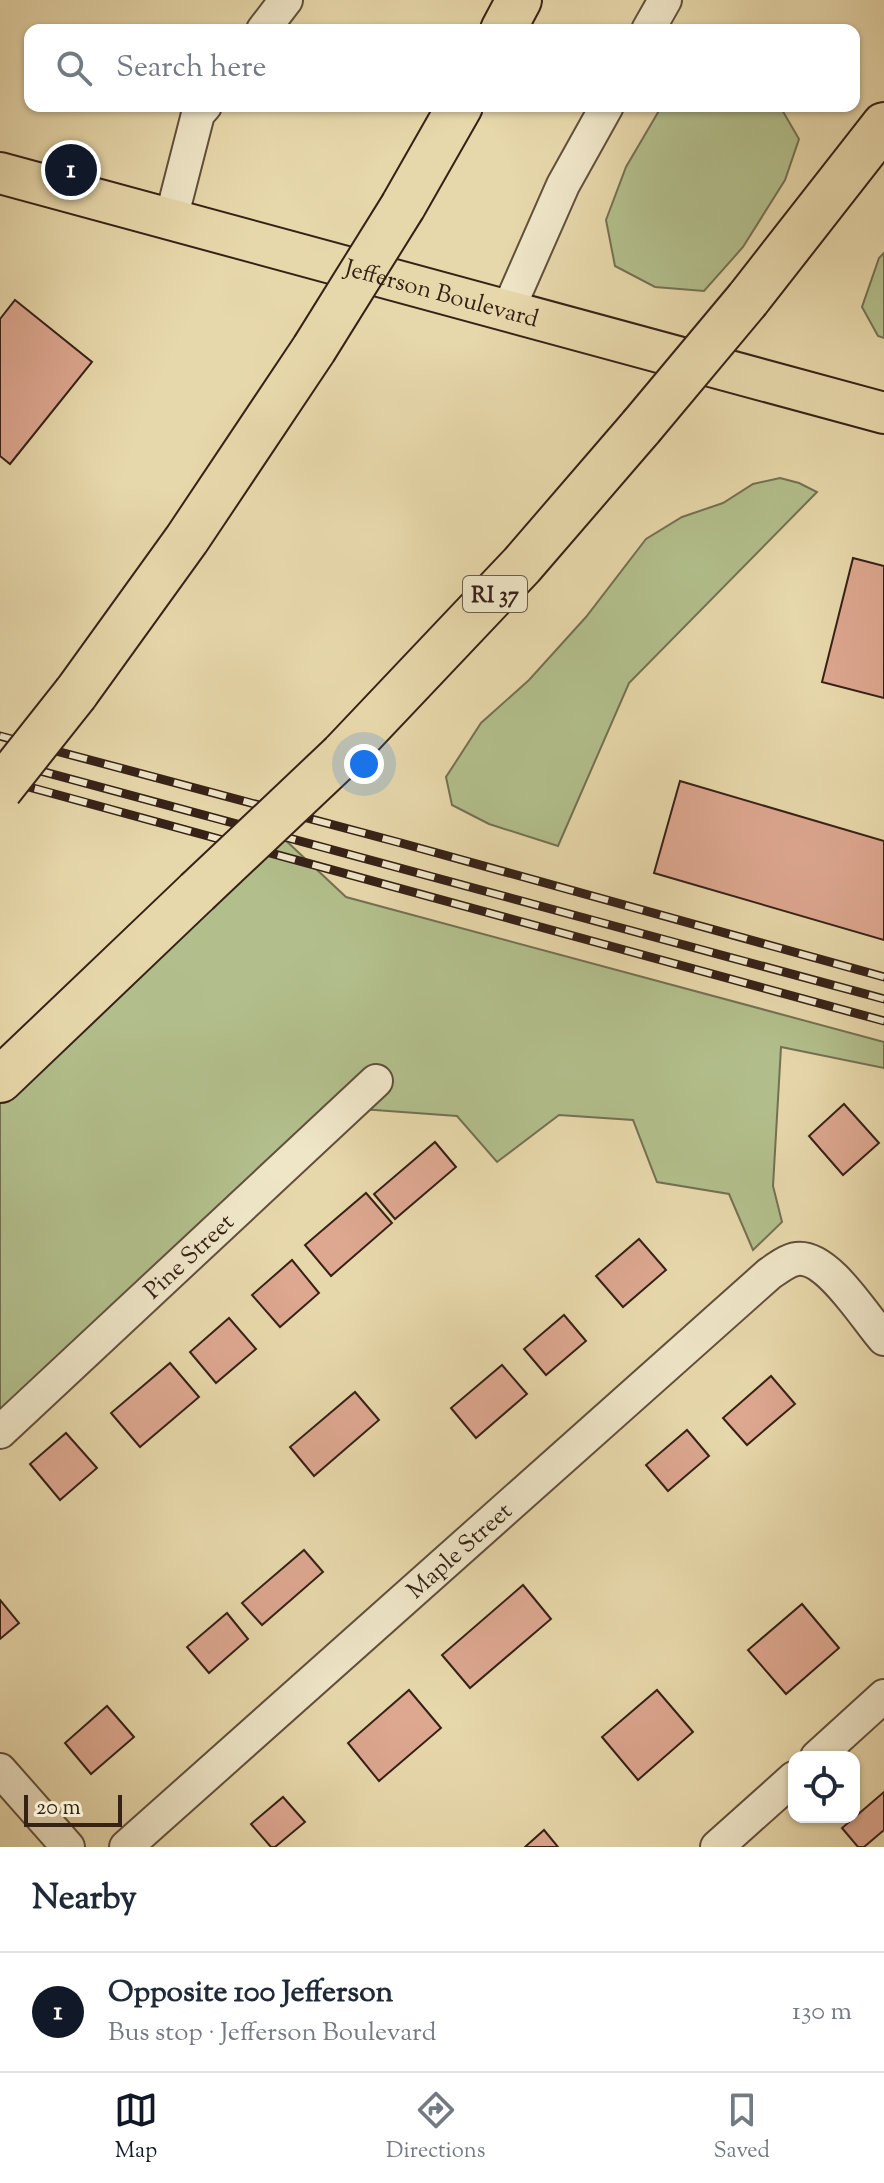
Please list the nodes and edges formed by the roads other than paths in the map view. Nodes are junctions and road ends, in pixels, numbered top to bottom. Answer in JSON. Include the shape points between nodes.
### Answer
{"nodes":[{"id":1,"x":286,"y":0,"type":"edge"},
{"id":2,"x":493,"y":0,"type":"edge"},
{"id":3,"x":519,"y":0,"type":"edge"},
{"id":4,"x":665,"y":0,"type":"edge"},
{"id":5,"x":268,"y":24,"type":"edge"},
{"id":6,"x":483,"y":24,"type":"edge"},
{"id":7,"x":506,"y":24,"type":"edge"},
{"id":8,"x":651,"y":24,"type":"edge"},
{"id":9,"x":200,"y":112,"type":"edge"},
{"id":10,"x":444,"y":112,"type":"edge"},
{"id":11,"x":457,"y":112,"type":"edge"},
{"id":12,"x":604,"y":112,"type":"edge"},
{"id":13,"x":884,"y":125,"type":"edge"},
{"id":14,"x":0,"y":173,"type":"edge"},
{"id":15,"x":403,"y":206,"type":"junction"},
{"id":16,"x":171,"y":219,"type":"junction"},
{"id":17,"x":508,"y":310,"type":"junction"},
{"id":18,"x":884,"y":413,"type":"edge"},
{"id":19,"x":0,"y":789,"type":"edge"},
{"id":20,"x":0,"y":1080,"type":"edge"},
{"id":21,"x":376,"y":1081,"type":"dead end"},
{"id":22,"x":884,"y":1339,"type":"edge"},
{"id":23,"x":0,"y":1432,"type":"edge"},
{"id":24,"x":884,"y":1696,"type":"edge"},
{"id":25,"x":824,"y":1751,"type":"edge"},
{"id":26,"x":0,"y":1770,"type":"edge"},
{"id":27,"x":788,"y":1783,"type":"edge"},
{"id":28,"x":68,"y":1847,"type":"edge"},
{"id":29,"x":126,"y":1847,"type":"edge"},
{"id":30,"x":717,"y":1847,"type":"edge"}],
"edges":[{"from":1,"to":5,"type":"street"},
{"from":2,"to":6,"type":"highway"},
{"from":3,"to":7,"type":"highway"},
{"from":4,"to":8,"type":"street"},
{"from":9,"to":16,"type":"street"},
{"from":10,"to":15,"type":"highway"},
{"from":11,"to":15,"type":"highway"},
{"from":12,"to":17,"type":"street","via":[[563,185]]},
{"from":13,"to":20,"type":"highway","number":"RI 37","bridge":true,"via":[[748,299],[522,565],[342,755]]},
{"from":14,"to":16,"type":"main road","name":"Jefferson Boulevard"},
{"from":15,"to":19,"type":"highway","bridge":true,"via":[[187,539]]},
{"from":16,"to":17,"type":"main road","name":"Jefferson Boulevard"},
{"from":17,"to":18,"type":"main road","name":"Jefferson Boulevard"},
{"from":21,"to":23,"type":"street","name":"Pine Street"},
{"from":22,"to":29,"type":"street","name":"Maple Street","via":[[815,1261],[795,1258],[769,1274]]},
{"from":24,"to":25,"type":"street"},
{"from":26,"to":28,"type":"street"},
{"from":27,"to":30,"type":"street"}]}
